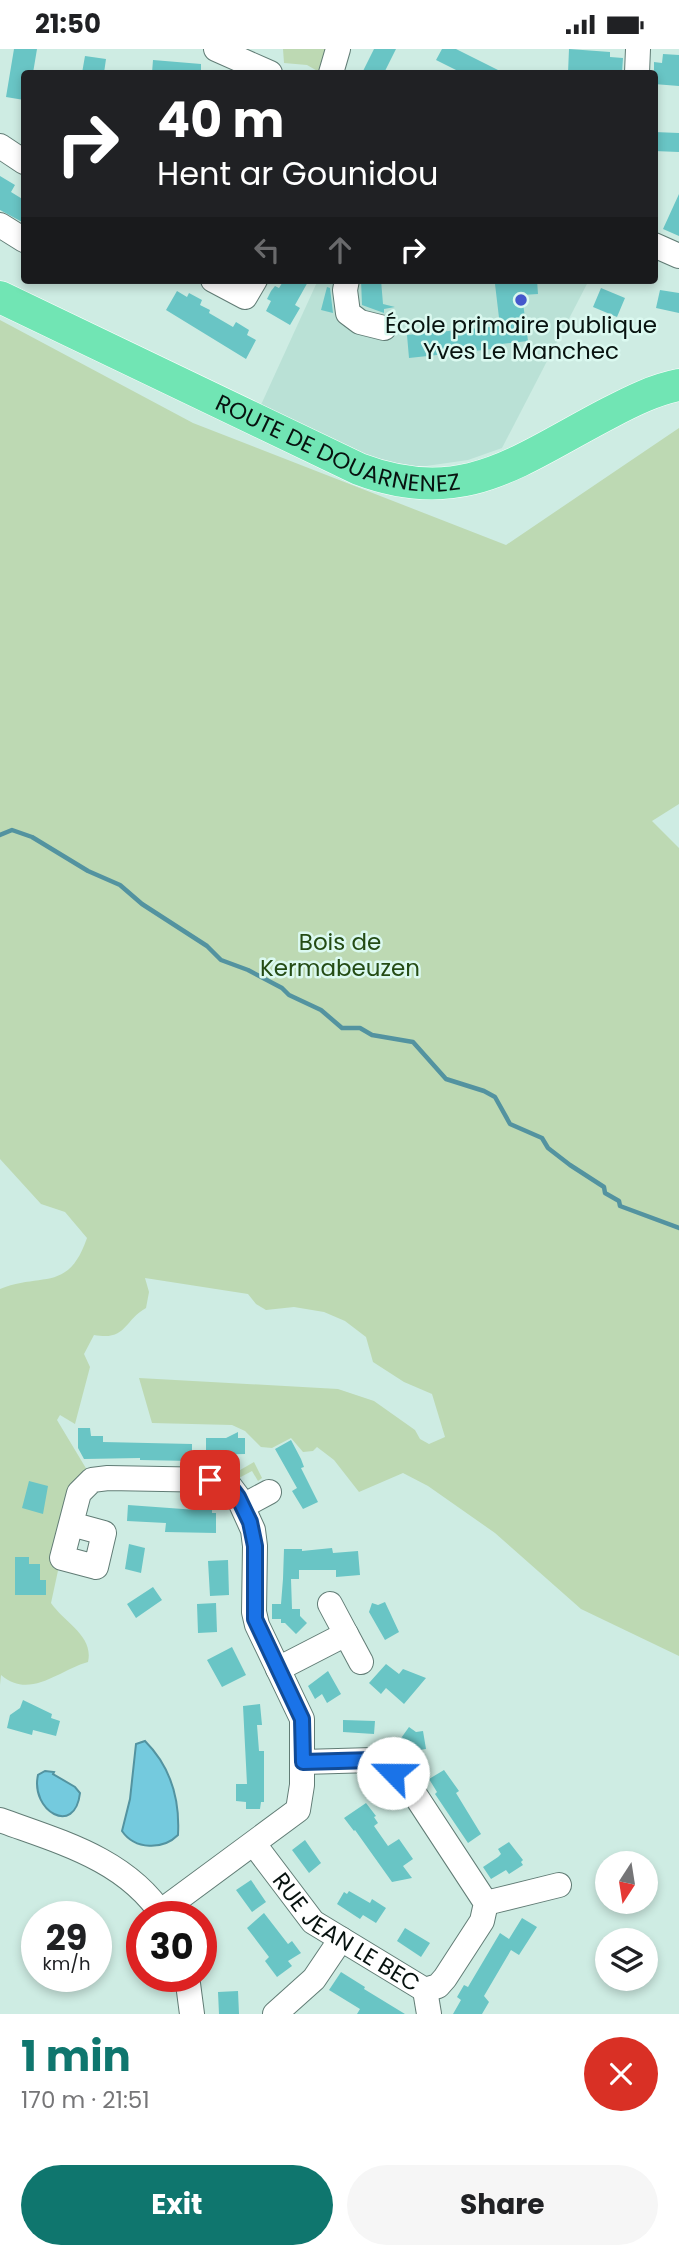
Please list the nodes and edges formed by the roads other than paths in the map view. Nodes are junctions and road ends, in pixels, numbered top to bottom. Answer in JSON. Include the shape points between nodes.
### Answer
{"nodes":[{"id":1,"x":216,"y":49,"type":"edge"},
{"id":2,"x":338,"y":49,"type":"edge"},
{"id":3,"x":638,"y":49,"type":"edge"},
{"id":4,"x":237,"y":67,"type":"edge"},
{"id":5,"x":332,"y":70,"type":"edge"},
{"id":6,"x":637,"y":70,"type":"edge"},
{"id":7,"x":0,"y":146,"type":"edge"},
{"id":8,"x":21,"y":160,"type":"edge"},
{"id":9,"x":0,"y":225,"type":"edge"},
{"id":10,"x":21,"y":238,"type":"edge"},
{"id":11,"x":658,"y":247,"type":"edge"},
{"id":12,"x":679,"y":256,"type":"edge"},
{"id":13,"x":221,"y":284,"type":"edge"},
{"id":14,"x":253,"y":284,"type":"edge"},
{"id":15,"x":346,"y":284,"type":"edge"},
{"id":16,"x":0,"y":296,"type":"edge"},
{"id":17,"x":384,"y":328,"type":"dead end"},
{"id":18,"x":679,"y":385,"type":"edge"},
{"id":19,"x":269,"y":1492,"type":"dead end"},
{"id":20,"x":243,"y":1506,"type":"junction"},
{"id":21,"x":71,"y":1524,"type":"dead end"},
{"id":22,"x":330,"y":1604,"type":"dead end"},
{"id":23,"x":346,"y":1634,"type":"junction"},
{"id":24,"x":361,"y":1662,"type":"dead end"},
{"id":25,"x":278,"y":1669,"type":"junction"},
{"id":26,"x":303,"y":1762,"type":"junction"},
{"id":27,"x":0,"y":1820,"type":"edge"},
{"id":28,"x":254,"y":1844,"type":"junction"},
{"id":29,"x":559,"y":1885,"type":"dead end"},
{"id":30,"x":152,"y":1901,"type":"edge"},
{"id":31,"x":178,"y":1901,"type":"edge"},
{"id":32,"x":486,"y":1903,"type":"junction"},
{"id":33,"x":341,"y":1939,"type":"junction"},
{"id":34,"x":189,"y":1992,"type":"edge"},
{"id":35,"x":427,"y":2002,"type":"edge"},
{"id":36,"x":192,"y":2014,"type":"edge"},
{"id":37,"x":275,"y":2014,"type":"edge"}],
"edges":[{"from":1,"to":4,"type":"street"},
{"from":2,"to":5,"type":"street"},
{"from":3,"to":6,"type":"street"},
{"from":7,"to":8,"type":"street"},
{"from":9,"to":10,"type":"street"},
{"from":11,"to":12,"type":"street"},
{"from":13,"to":14,"type":"street","via":[[245,297]]},
{"from":15,"to":17,"type":"street","via":[[348,313],[360,322]]},
{"from":16,"to":18,"type":"main road","name":"ROUTE DE DOUARNENEZ","via":[[359,469],[414,484],[460,482],[488,474],[634,400]]},
{"from":19,"to":20,"type":"street"},
{"from":20,"to":21,"type":"street","via":[[229,1485],[217,1480],[99,1478],[82,1488]]},
{"from":20,"to":25,"type":"street","via":[[254,1537],[255,1619]]},
{"from":22,"to":23,"type":"street"},
{"from":23,"to":24,"type":"street"},
{"from":23,"to":25,"type":"street"},
{"from":25,"to":26,"type":"street","via":[[302,1719]]},
{"from":26,"to":28,"type":"street","via":[[298,1810]]},
{"from":26,"to":32,"type":"street","via":[[373,1760],[408,1784]]},
{"from":27,"to":30,"type":"street","via":[[109,1864]]},
{"from":28,"to":31,"type":"street"},
{"from":28,"to":33,"type":"street","name":"RUE JEAN LE BEC","via":[[313,1922]]},
{"from":29,"to":32,"type":"street"},
{"from":32,"to":35,"type":"street","name":"RUE JEAN LE BEC","via":[[482,1921]]},
{"from":33,"to":35,"type":"street","name":"RUE JEAN LE BEC"},
{"from":33,"to":37,"type":"street","via":[[314,1979]]},
{"from":34,"to":36,"type":"street"}]}
